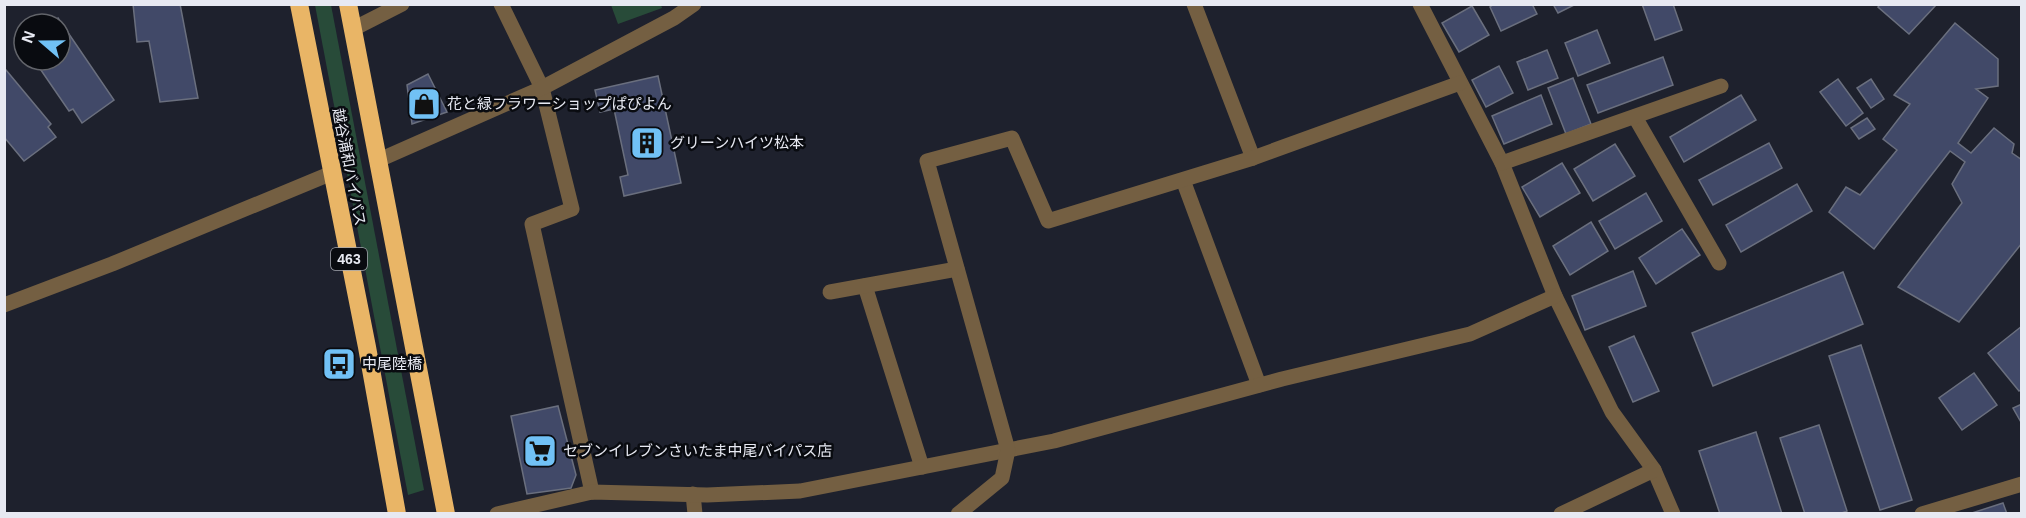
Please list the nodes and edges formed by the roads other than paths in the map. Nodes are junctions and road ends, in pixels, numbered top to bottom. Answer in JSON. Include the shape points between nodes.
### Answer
{"nodes":[{"id":1,"x":299,"y":4,"type":"edge"},
{"id":2,"x":348,"y":4,"type":"edge"},
{"id":3,"x":402,"y":4,"type":"edge"},
{"id":4,"x":501,"y":4,"type":"edge"},
{"id":5,"x":694,"y":4,"type":"edge"},
{"id":6,"x":1194,"y":4,"type":"edge"},
{"id":7,"x":1420,"y":4,"type":"edge"},
{"id":8,"x":672,"y":11,"type":"edge"},
{"id":9,"x":353,"y":28,"type":"junction"},
{"id":10,"x":1461,"y":83,"type":"junction"},
{"id":11,"x":1721,"y":87,"type":"dead end"},
{"id":12,"x":542,"y":88,"type":"junction"},
{"id":13,"x":1635,"y":117,"type":"junction"},
{"id":14,"x":1253,"y":158,"type":"junction"},
{"id":15,"x":379,"y":160,"type":"junction"},
{"id":16,"x":1502,"y":164,"type":"junction"},
{"id":17,"x":332,"y":173,"type":"junction"},
{"id":18,"x":1183,"y":180,"type":"junction"},
{"id":19,"x":1719,"y":263,"type":"dead end"},
{"id":20,"x":957,"y":269,"type":"junction"},
{"id":21,"x":865,"y":286,"type":"junction"},
{"id":22,"x":830,"y":292,"type":"dead end"},
{"id":23,"x":1555,"y":296,"type":"junction"},
{"id":24,"x":6,"y":301,"type":"edge"},
{"id":25,"x":1260,"y":385,"type":"junction"},
{"id":26,"x":1008,"y":450,"type":"junction"},
{"id":27,"x":922,"y":467,"type":"junction"},
{"id":28,"x":1654,"y":470,"type":"junction"},
{"id":29,"x":2022,"y":484,"type":"edge"},
{"id":30,"x":592,"y":492,"type":"junction"},
{"id":31,"x":693,"y":494,"type":"junction"},
{"id":32,"x":397,"y":513,"type":"edge"},
{"id":33,"x":446,"y":513,"type":"edge"},
{"id":34,"x":496,"y":513,"type":"edge"},
{"id":35,"x":696,"y":513,"type":"edge"},
{"id":36,"x":958,"y":513,"type":"edge"},
{"id":37,"x":1562,"y":513,"type":"edge"},
{"id":38,"x":1673,"y":513,"type":"edge"},
{"id":39,"x":1922,"y":513,"type":"edge"}],
"edges":[{"from":1,"to":17,"type":"highway","name":"越谷浦和バイパス","number":"463"},
{"from":2,"to":9,"type":"highway","name":"越谷浦和バイパス"},
{"from":3,"to":9,"type":"street"},
{"from":4,"to":12,"type":"street"},
{"from":5,"to":8,"type":"street"},
{"from":6,"to":14,"type":"street"},
{"from":7,"to":10,"type":"street"},
{"from":8,"to":12,"type":"street"},
{"from":9,"to":15,"type":"highway","name":"越谷浦和バイパス"},
{"from":10,"to":14,"type":"street"},
{"from":10,"to":16,"type":"street"},
{"from":11,"to":13,"type":"street"},
{"from":12,"to":15,"type":"street"},
{"from":12,"to":30,"type":"street","via":[[572,209],[532,224]]},
{"from":13,"to":16,"type":"street"},
{"from":13,"to":19,"type":"street"},
{"from":14,"to":18,"type":"street"},
{"from":15,"to":33,"type":"highway","name":"越谷浦和バイパス"},
{"from":16,"to":23,"type":"street"},
{"from":17,"to":24,"type":"street","via":[[112,264]]},
{"from":17,"to":32,"type":"highway","name":"越谷浦和バイパス","number":"463"},
{"from":18,"to":20,"type":"street","via":[[1048,221],[1012,138],[927,161]]},
{"from":18,"to":25,"type":"street"},
{"from":20,"to":21,"type":"street"},
{"from":20,"to":26,"type":"street"},
{"from":21,"to":22,"type":"street"},
{"from":21,"to":27,"type":"street"},
{"from":23,"to":25,"type":"street","via":[[1470,334]]},
{"from":23,"to":28,"type":"street","via":[[1611,412]]},
{"from":25,"to":26,"type":"street"},
{"from":26,"to":27,"type":"street"},
{"from":26,"to":36,"type":"street","via":[[1002,478]]},
{"from":27,"to":31,"type":"street","via":[[800,491]]},
{"from":28,"to":37,"type":"street"},
{"from":28,"to":38,"type":"street"},
{"from":29,"to":39,"type":"street"},
{"from":30,"to":31,"type":"street"},
{"from":30,"to":34,"type":"street"},
{"from":31,"to":35,"type":"street"}]}
